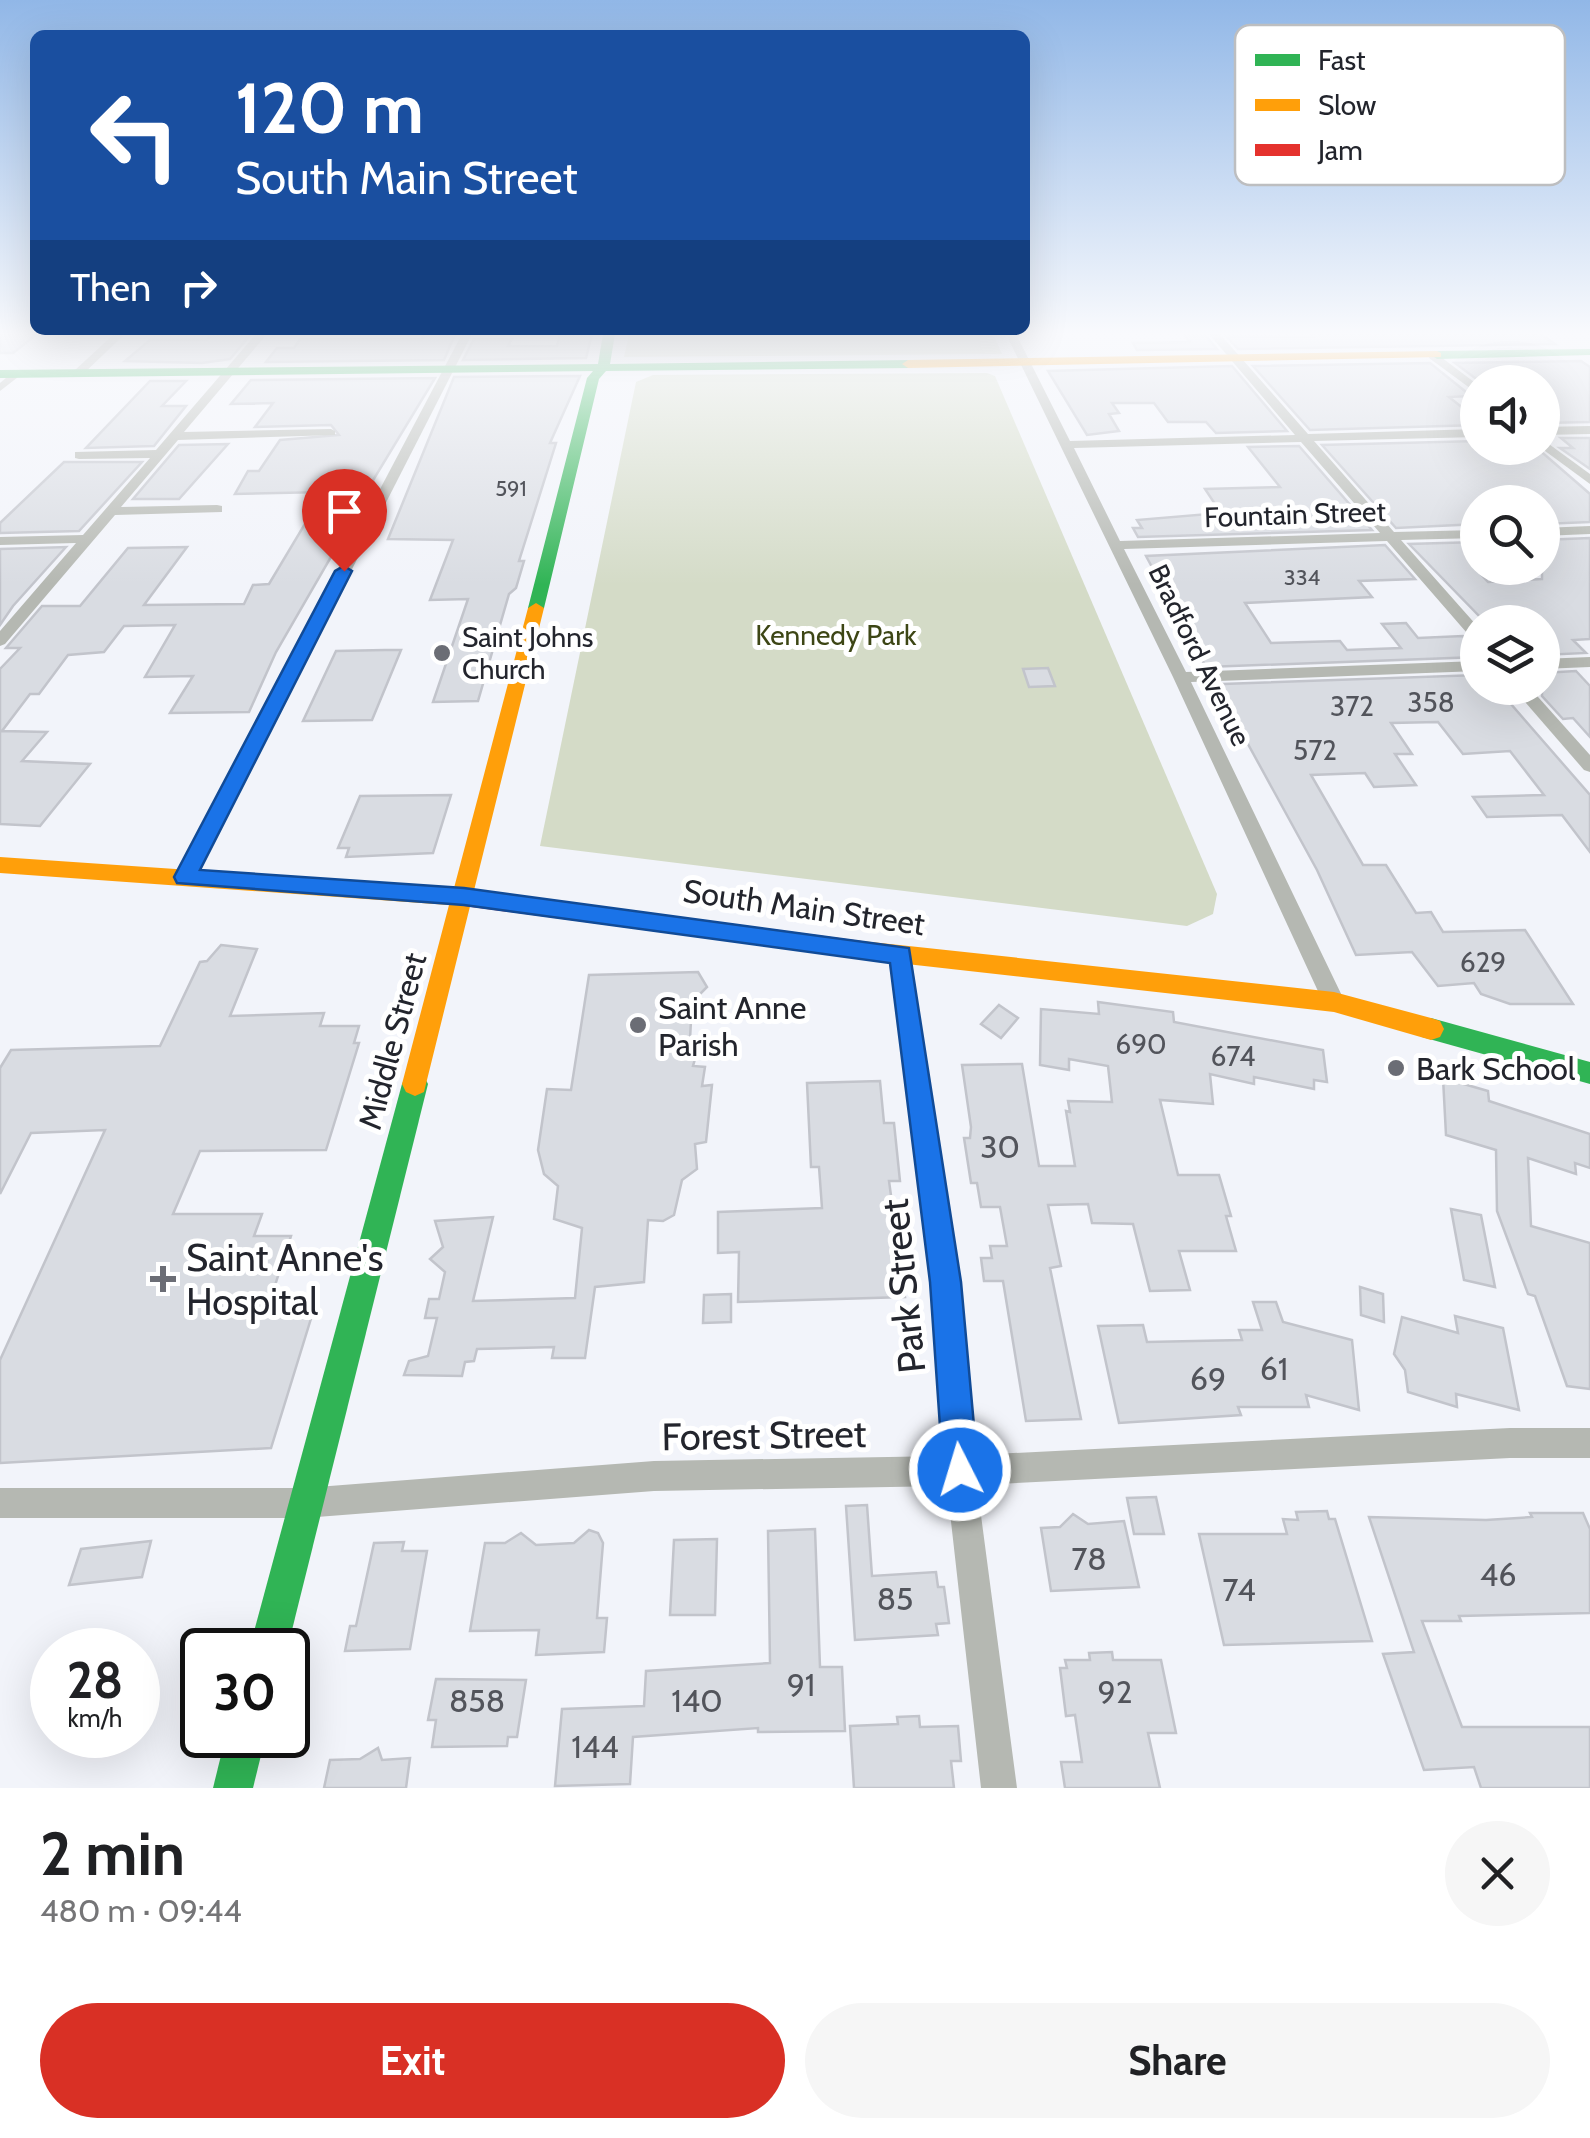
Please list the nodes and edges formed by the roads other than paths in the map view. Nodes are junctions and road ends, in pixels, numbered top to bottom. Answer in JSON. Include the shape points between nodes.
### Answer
{"nodes":[{"id":1,"x":194,"y":417,"type":"edge"},
{"id":2,"x":425,"y":417,"type":"edge"},
{"id":3,"x":583,"y":417,"type":"edge"},
{"id":4,"x":1053,"y":417,"type":"edge"},
{"id":5,"x":1286,"y":417,"type":"edge"},
{"id":6,"x":1590,"y":430,"type":"edge"},
{"id":7,"x":1560,"y":431,"type":"edge"},
{"id":8,"x":332,"y":433,"type":"dead end"},
{"id":9,"x":1460,"y":434,"type":"edge"},
{"id":10,"x":178,"y":436,"type":"junction"},
{"id":11,"x":1304,"y":438,"type":"junction"},
{"id":12,"x":1066,"y":445,"type":"junction"},
{"id":13,"x":79,"y":454,"type":"dead end"},
{"id":14,"x":162,"y":454,"type":"junction"},
{"id":15,"x":1560,"y":456,"type":"edge"},
{"id":16,"x":1590,"y":480,"type":"edge"},
{"id":17,"x":217,"y":509,"type":"dead end"},
{"id":18,"x":112,"y":511,"type":"junction"},
{"id":19,"x":1590,"y":530,"type":"edge"},
{"id":20,"x":1560,"y":531,"type":"edge"},
{"id":21,"x":1460,"y":534,"type":"edge"},
{"id":22,"x":1390,"y":536,"type":"junction"},
{"id":23,"x":88,"y":539,"type":"junction"},
{"id":24,"x":0,"y":541,"type":"edge"},
{"id":25,"x":1115,"y":545,"type":"junction"},
{"id":26,"x":1460,"y":616,"type":"edge"},
{"id":27,"x":0,"y":641,"type":"edge"},
{"id":28,"x":1590,"y":662,"type":"edge"},
{"id":29,"x":1560,"y":663,"type":"edge"},
{"id":30,"x":1460,"y":667,"type":"edge"},
{"id":31,"x":1181,"y":678,"type":"junction"},
{"id":32,"x":1536,"y":705,"type":"edge"},
{"id":33,"x":1590,"y":766,"type":"edge"},
{"id":34,"x":0,"y":865,"type":"edge"},
{"id":35,"x":185,"y":877,"type":"junction"},
{"id":36,"x":464,"y":897,"type":"junction"},
{"id":37,"x":900,"y":954,"type":"junction"},
{"id":38,"x":1334,"y":1002,"type":"junction"},
{"id":39,"x":1590,"y":1073,"type":"edge"},
{"id":40,"x":1590,"y":1443,"type":"edge"},
{"id":41,"x":960,"y":1470,"type":"junction"},
{"id":42,"x":0,"y":1503,"type":"edge"},
{"id":43,"x":304,"y":1503,"type":"junction"},
{"id":44,"x":273,"y":1628,"type":"edge"},
{"id":45,"x":240,"y":1758,"type":"edge"},
{"id":46,"x":233,"y":1788,"type":"edge"},
{"id":47,"x":999,"y":1788,"type":"edge"}],
"edges":[{"from":1,"to":10,"type":"street"},
{"from":2,"to":35,"type":"street"},
{"from":3,"to":36,"type":"main road","name":"Middle Street"},
{"from":4,"to":12,"type":"street","name":"Bradford Avenue"},
{"from":5,"to":11,"type":"street"},
{"from":6,"to":7,"type":"street"},
{"from":8,"to":10,"type":"street"},
{"from":9,"to":11,"type":"street"},
{"from":10,"to":14,"type":"street"},
{"from":11,"to":12,"type":"street"},
{"from":11,"to":22,"type":"street"},
{"from":12,"to":25,"type":"street","name":"Bradford Avenue"},
{"from":13,"to":14,"type":"street"},
{"from":14,"to":18,"type":"street"},
{"from":15,"to":16,"type":"street"},
{"from":17,"to":18,"type":"street"},
{"from":18,"to":23,"type":"street"},
{"from":19,"to":20,"type":"street"},
{"from":21,"to":22,"type":"street","name":"Fountain Street"},
{"from":22,"to":25,"type":"street","name":"Fountain Street"},
{"from":22,"to":26,"type":"street"},
{"from":23,"to":24,"type":"street"},
{"from":23,"to":27,"type":"street"},
{"from":25,"to":31,"type":"street","name":"Bradford Avenue"},
{"from":28,"to":29,"type":"street"},
{"from":30,"to":31,"type":"street"},
{"from":31,"to":38,"type":"street","name":"Bradford Avenue"},
{"from":32,"to":33,"type":"street"},
{"from":34,"to":35,"type":"main road","name":"South Main Street"},
{"from":35,"to":36,"type":"main road","name":"South Main Street"},
{"from":36,"to":37,"type":"main road","name":"South Main Street"},
{"from":36,"to":43,"type":"main road","name":"Middle Street"},
{"from":37,"to":38,"type":"main road","name":"South Main Street"},
{"from":37,"to":41,"type":"street","name":"Park Street","via":[[945,1282]]},
{"from":38,"to":39,"type":"main road","name":"South Main Street"},
{"from":40,"to":41,"type":"street","name":"Forest Street"},
{"from":41,"to":43,"type":"street","name":"Forest Street","via":[[654,1476]]},
{"from":41,"to":47,"type":"street","name":"Park Street"},
{"from":42,"to":43,"type":"street","name":"Forest Street"},
{"from":43,"to":44,"type":"main road","name":"Middle Street"},
{"from":45,"to":46,"type":"main road"}]}
